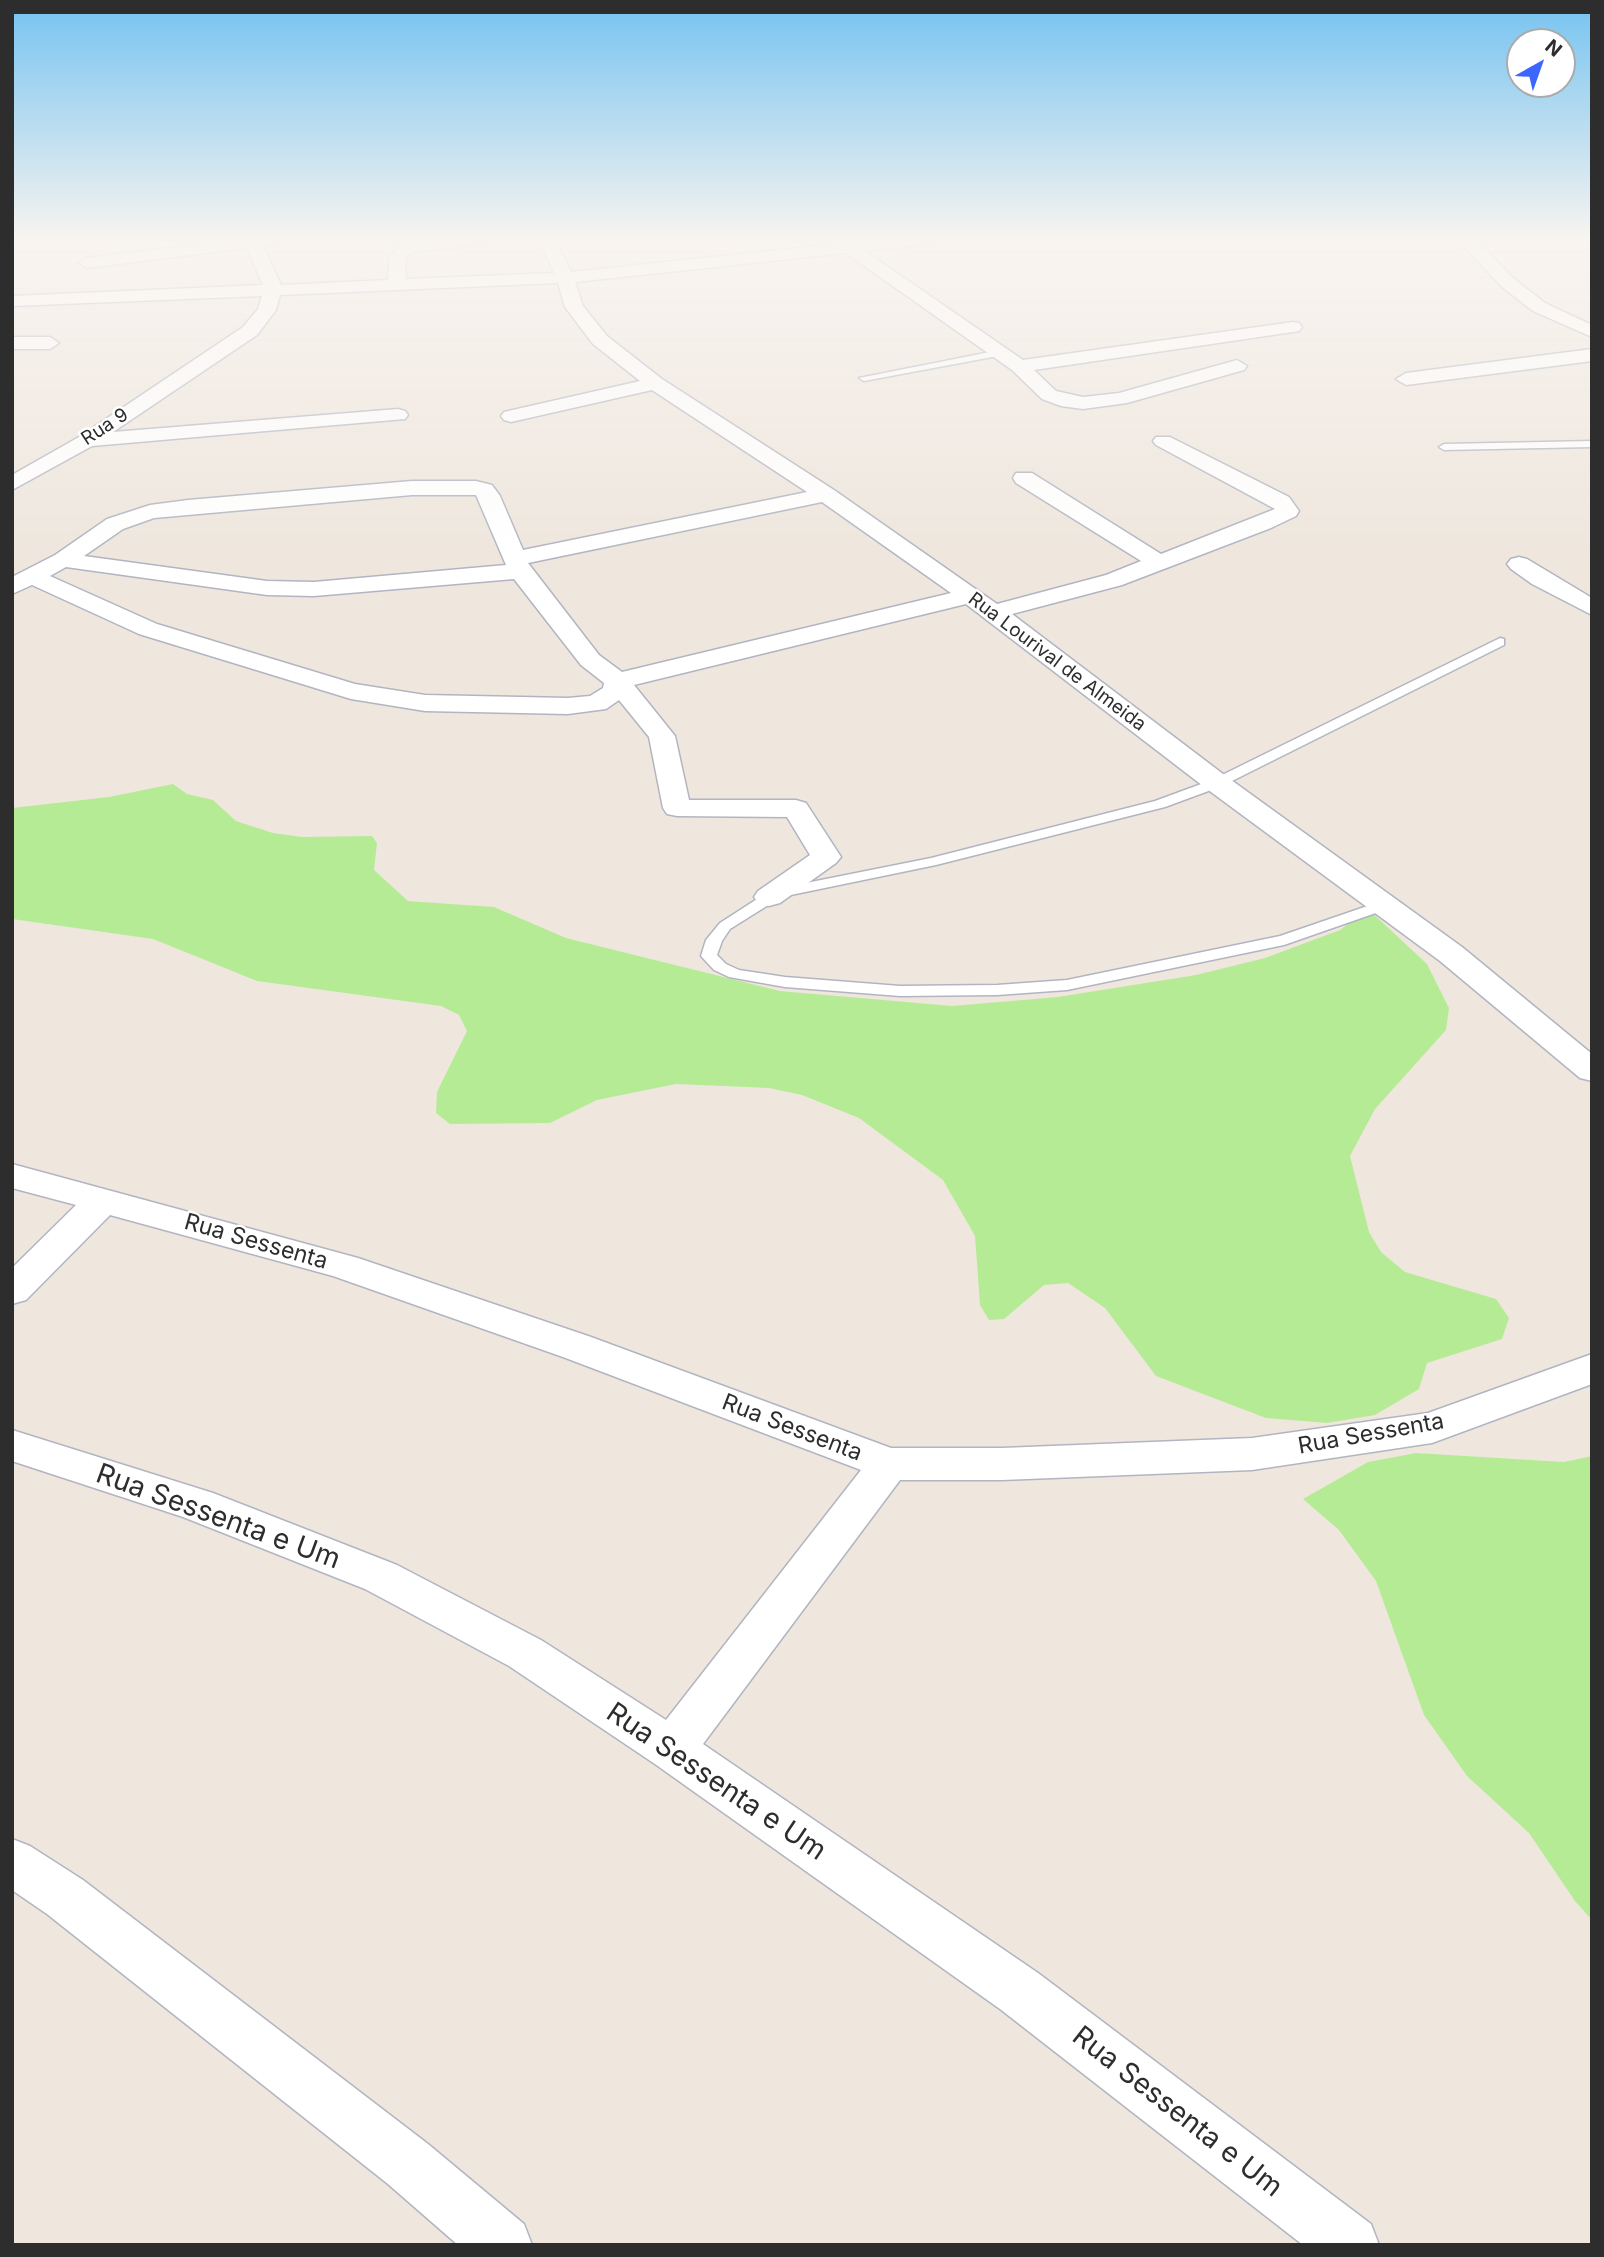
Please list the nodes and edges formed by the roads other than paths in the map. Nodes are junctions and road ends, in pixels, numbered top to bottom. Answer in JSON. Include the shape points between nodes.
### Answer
{"nodes":[{"id":1,"x":230,"y":344,"type":"edge"},
{"id":2,"x":606,"y":344,"type":"edge"},
{"id":3,"x":988,"y":344,"type":"edge"},
{"id":4,"x":1171,"y":344,"type":"edge"},
{"id":5,"x":1000,"y":353,"type":"junction"},
{"id":6,"x":1592,"y":355,"type":"edge"},
{"id":7,"x":1019,"y":366,"type":"junction"},
{"id":8,"x":1237,"y":366,"type":"dead end"},
{"id":9,"x":864,"y":378,"type":"dead end"},
{"id":10,"x":1406,"y":379,"type":"dead end"},
{"id":11,"x":655,"y":383,"type":"junction"},
{"id":12,"x":398,"y":415,"type":"dead end"},
{"id":13,"x":511,"y":416,"type":"dead end"},
{"id":14,"x":86,"y":441,"type":"junction"},
{"id":15,"x":1163,"y":441,"type":"dead end"},
{"id":16,"x":1592,"y":444,"type":"edge"},
{"id":17,"x":1444,"y":447,"type":"dead end"},
{"id":18,"x":1024,"y":478,"type":"dead end"},
{"id":19,"x":12,"y":484,"type":"edge"},
{"id":20,"x":825,"y":495,"type":"junction"},
{"id":21,"x":63,"y":560,"type":"junction"},
{"id":22,"x":1160,"y":563,"type":"junction"},
{"id":23,"x":1519,"y":564,"type":"dead end"},
{"id":24,"x":518,"y":565,"type":"junction"},
{"id":25,"x":35,"y":574,"type":"junction"},
{"id":26,"x":12,"y":587,"type":"edge"},
{"id":27,"x":970,"y":596,"type":"junction"},
{"id":28,"x":1592,"y":608,"type":"edge"},
{"id":29,"x":993,"y":612,"type":"junction"},
{"id":30,"x":1500,"y":642,"type":"dead end"},
{"id":31,"x":617,"y":681,"type":"junction"},
{"id":32,"x":1217,"y":783,"type":"junction"},
{"id":33,"x":769,"y":897,"type":"junction"},
{"id":34,"x":1385,"y":905,"type":"junction"},
{"id":35,"x":1592,"y":1071,"type":"edge"},
{"id":36,"x":12,"y":1176,"type":"edge"},
{"id":37,"x":104,"y":1199,"type":"junction"},
{"id":38,"x":12,"y":1291,"type":"edge"},
{"id":39,"x":1592,"y":1368,"type":"edge"},
{"id":40,"x":12,"y":1445,"type":"edge"},
{"id":41,"x":889,"y":1464,"type":"junction"},
{"id":42,"x":672,"y":1749,"type":"junction"},
{"id":43,"x":12,"y":1862,"type":"edge"},
{"id":44,"x":503,"y":2245,"type":"edge"},
{"id":45,"x":1350,"y":2245,"type":"edge"}],
"edges":[{"from":1,"to":14,"type":"street","name":"Rua 9"},
{"from":2,"to":11,"type":"street","name":"Rua Lourival de Almeida"},
{"from":3,"to":5,"type":"street"},
{"from":4,"to":7,"type":"street"},
{"from":5,"to":7,"type":"street"},
{"from":5,"to":9,"type":"lane"},
{"from":6,"to":10,"type":"street"},
{"from":7,"to":8,"type":"street","via":[[1049,395],[1083,403],[1121,398]]},
{"from":11,"to":13,"type":"street"},
{"from":11,"to":20,"type":"street","name":"Rua Lourival de Almeida"},
{"from":12,"to":14,"type":"street"},
{"from":14,"to":19,"type":"street","name":"Rua 9"},
{"from":15,"to":22,"type":"street","via":[[1282,502],[1288,511]]},
{"from":16,"to":17,"type":"lane"},
{"from":18,"to":22,"type":"street"},
{"from":20,"to":24,"type":"street"},
{"from":20,"to":27,"type":"street","name":"Rua Lourival de Almeida"},
{"from":21,"to":24,"type":"street","via":[[279,589]]},
{"from":21,"to":24,"type":"street","via":[[115,524],[150,512],[448,486],[484,490]]},
{"from":21,"to":25,"type":"street"},
{"from":22,"to":29,"type":"street"},
{"from":23,"to":28,"type":"street"},
{"from":24,"to":31,"type":"street","via":[[590,660]]},
{"from":25,"to":26,"type":"street"},
{"from":25,"to":31,"type":"street","via":[[44,584],[148,629],[351,691],[425,703],[568,706],[607,698],[616,691]]},
{"from":27,"to":29,"type":"street","name":"Rua Lourival de Almeida"},
{"from":27,"to":31,"type":"street"},
{"from":29,"to":32,"type":"street","name":"Rua Lourival de Almeida"},
{"from":30,"to":32,"type":"lane"},
{"from":31,"to":33,"type":"street","via":[[662,736],[677,808],[796,809],[826,857]]},
{"from":32,"to":33,"type":"lane","via":[[1160,804]]},
{"from":32,"to":34,"type":"street","name":"Rua Lourival de Almeida"},
{"from":33,"to":34,"type":"lane","via":[[733,920],[714,940],[709,956],[720,967],[785,982],[900,991],[1067,985],[1284,940]]},
{"from":34,"to":35,"type":"street","name":"Rua Lourival de Almeida"},
{"from":36,"to":37,"type":"street","name":"Rua Sessenta"},
{"from":37,"to":38,"type":"street"},
{"from":37,"to":41,"type":"street","name":"Rua Sessenta","via":[[345,1267],[577,1347]]},
{"from":39,"to":41,"type":"street","name":"Rua Sessenta","via":[[1432,1428],[1252,1454]]},
{"from":40,"to":42,"type":"street","name":"Rua Sessenta e Um","via":[[198,1505],[382,1577],[525,1653]]},
{"from":41,"to":42,"type":"street"},
{"from":42,"to":45,"type":"street","name":"Rua Sessenta e Um","via":[[1019,1991]]},
{"from":43,"to":44,"type":"street","via":[[65,1897],[408,2164]]}]}
